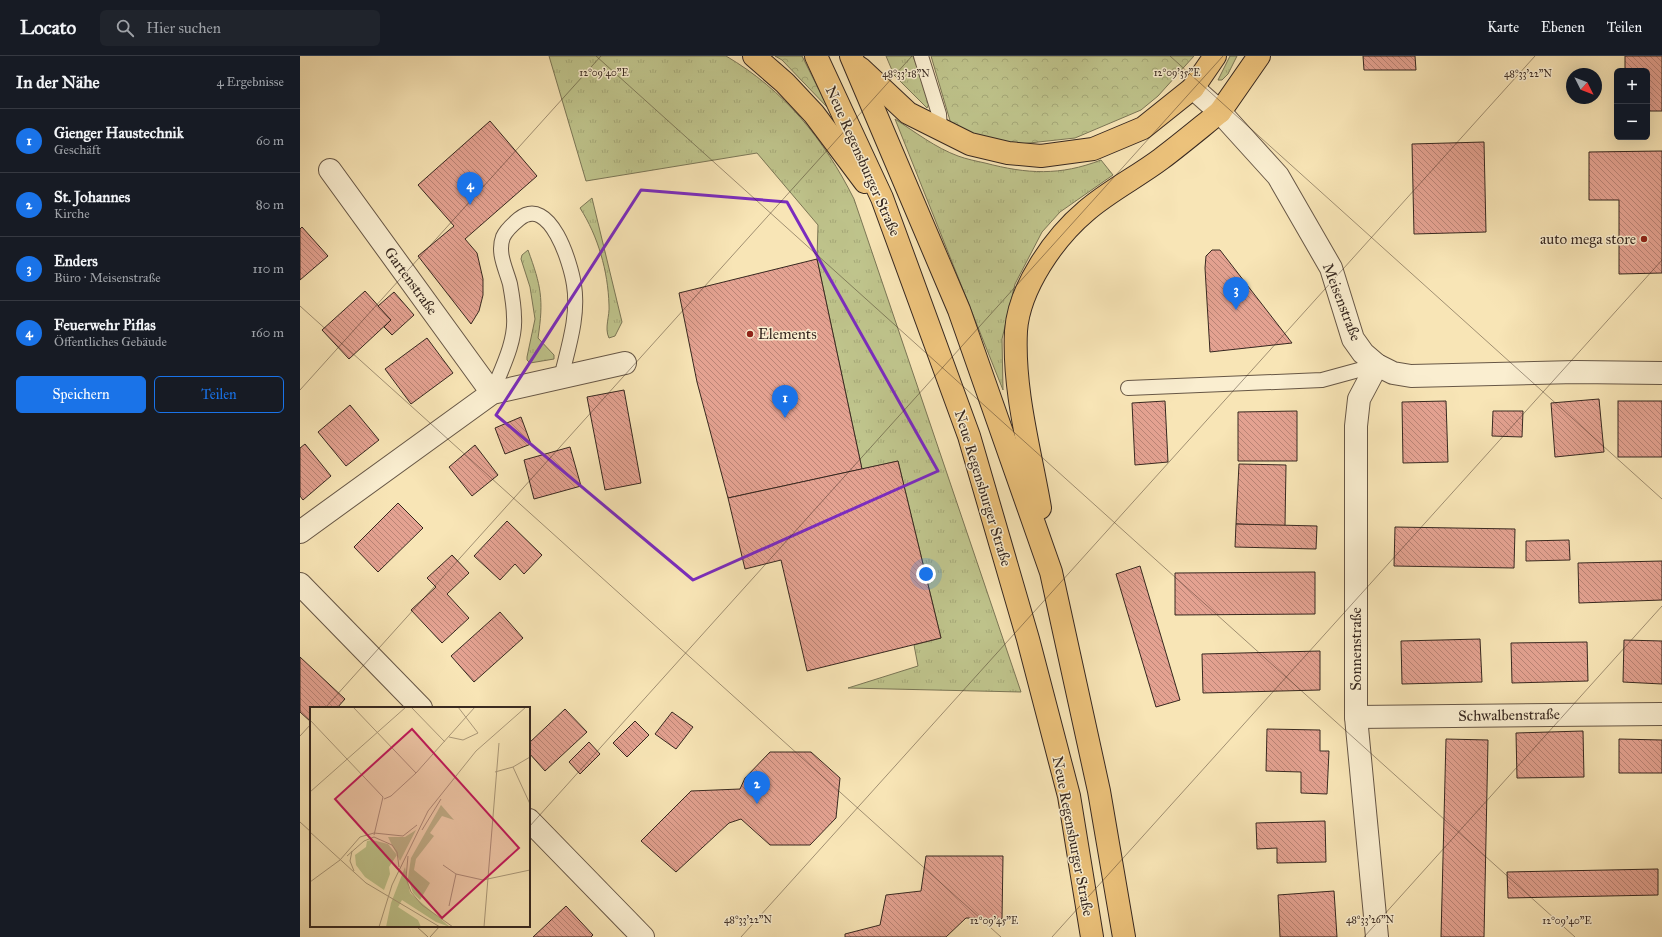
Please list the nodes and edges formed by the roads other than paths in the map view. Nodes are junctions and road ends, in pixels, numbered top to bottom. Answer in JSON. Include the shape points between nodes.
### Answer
{"nodes":[{"id":1,"x":754,"y":56,"type":"edge"},
{"id":2,"x":816,"y":56,"type":"edge"},
{"id":3,"x":920,"y":56,"type":"edge"},
{"id":4,"x":1215,"y":56,"type":"edge"},
{"id":5,"x":1259,"y":56,"type":"edge"},
{"id":6,"x":853,"y":60,"type":"edge"},
{"id":7,"x":1193,"y":88,"type":"junction"},
{"id":8,"x":1220,"y":112,"type":"junction"},
{"id":9,"x":940,"y":129,"type":"junction"},
{"id":10,"x":330,"y":170,"type":"dead end"},
{"id":11,"x":882,"y":198,"type":"junction"},
{"id":12,"x":625,"y":363,"type":"dead end"},
{"id":13,"x":1377,"y":365,"type":"junction"},
{"id":14,"x":1662,"y":372,"type":"edge"},
{"id":15,"x":561,"y":378,"type":"junction"},
{"id":16,"x":1128,"y":388,"type":"dead end"},
{"id":17,"x":492,"y":393,"type":"junction"},
{"id":18,"x":300,"y":532,"type":"edge"},
{"id":19,"x":1051,"y":572,"type":"junction"},
{"id":20,"x":300,"y":584,"type":"edge"},
{"id":21,"x":420,"y":707,"type":"edge"},
{"id":22,"x":1662,"y":714,"type":"edge"},
{"id":23,"x":1356,"y":716,"type":"junction"},
{"id":24,"x":530,"y":821,"type":"edge"},
{"id":25,"x":643,"y":937,"type":"edge"},
{"id":26,"x":1092,"y":937,"type":"edge"},
{"id":27,"x":1124,"y":937,"type":"edge"},
{"id":28,"x":1377,"y":937,"type":"edge"}],
"edges":[{"from":1,"to":11,"type":"main road","via":[[785,83],[809,109],[861,178]]},
{"from":2,"to":11,"type":"main road","name":"Neue Regensburger Straße"},
{"from":3,"to":9,"type":"lane","via":[[939,114]]},
{"from":4,"to":7,"type":"main road"},
{"from":5,"to":8,"type":"main road"},
{"from":6,"to":9,"type":"main road","via":[[908,113]]},
{"from":6,"to":19,"type":"main road","name":"Neue Regensburger Straße","via":[[959,310]]},
{"from":7,"to":8,"type":"street","name":"Meisenstraße"},
{"from":7,"to":9,"type":"main road","via":[[1143,128],[1093,149],[1041,156],[1008,153],[970,144]]},
{"from":8,"to":13,"type":"street","name":"Meisenstraße","via":[[1278,176],[1331,268],[1353,339],[1363,353]]},
{"from":8,"to":19,"type":"main road","via":[[1160,160],[1087,211],[1057,240],[1034,276],[1022,304],[1016,330],[1019,388]]},
{"from":10,"to":17,"type":"street","name":"Gartenstraße"},
{"from":11,"to":26,"type":"main road","name":"Neue Regensburger Straße","via":[[968,436],[1028,639],[1069,796]]},
{"from":12,"to":15,"type":"street"},
{"from":13,"to":14,"type":"street","name":"Meisenstraße","via":[[1393,373],[1411,376]]},
{"from":13,"to":16,"type":"lane","via":[[1322,380]]},
{"from":13,"to":23,"type":"street","name":"Sonnenstraße","via":[[1359,399],[1356,426]]},
{"from":15,"to":17,"type":"street"},
{"from":15,"to":17,"type":"lane","via":[[572,335],[575,287],[571,266],[562,243],[551,226],[532,213],[516,221],[503,237],[500,249],[510,286],[515,319],[510,346]]},
{"from":17,"to":18,"type":"street"},
{"from":19,"to":27,"type":"main road","name":"Neue Regensburger Straße","via":[[1099,791]]},
{"from":20,"to":21,"type":"street"},
{"from":22,"to":23,"type":"street","name":"Schwalbenstraße"},
{"from":23,"to":28,"type":"street","name":"Sonnenstraße"},
{"from":24,"to":25,"type":"street"}]}
